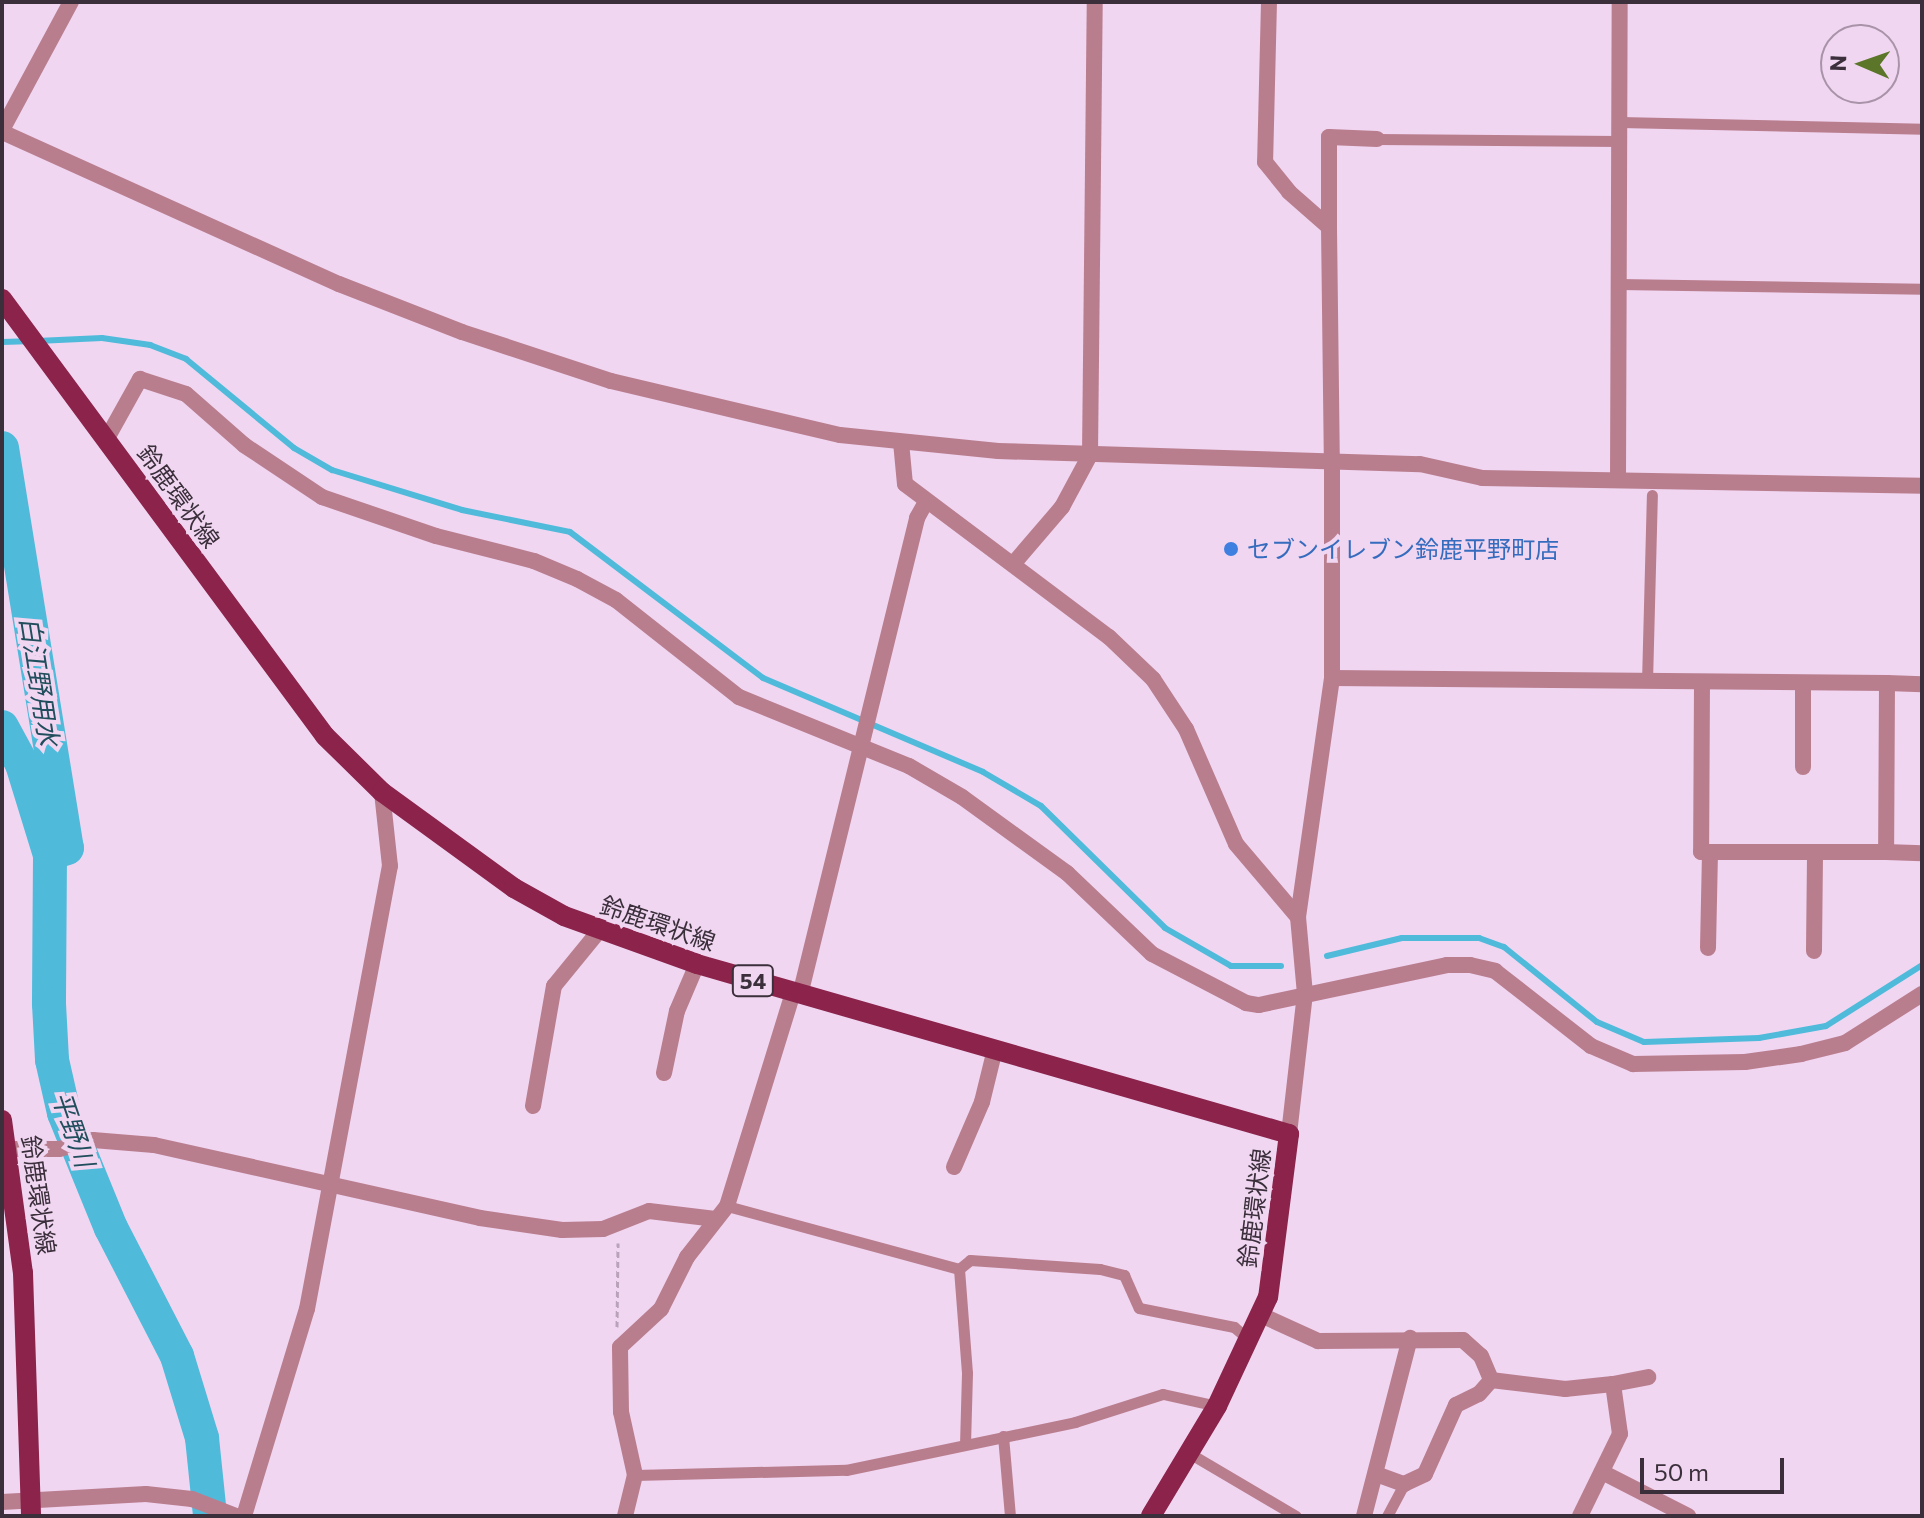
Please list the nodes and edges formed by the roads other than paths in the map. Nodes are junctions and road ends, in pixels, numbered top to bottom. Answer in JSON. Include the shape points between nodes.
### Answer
{"nodes":[{"id":1,"x":71,"y":2,"type":"edge"},
{"id":2,"x":1095,"y":2,"type":"edge"},
{"id":3,"x":1269,"y":2,"type":"edge"},
{"id":4,"x":1620,"y":2,"type":"edge"},
{"id":5,"x":1620,"y":122,"type":"junction"},
{"id":6,"x":1922,"y":129,"type":"edge"},
{"id":7,"x":2,"y":131,"type":"edge"},
{"id":8,"x":1377,"y":139,"type":"joint"},
{"id":9,"x":1620,"y":141,"type":"junction"},
{"id":10,"x":1329,"y":227,"type":"junction"},
{"id":11,"x":1619,"y":284,"type":"junction"},
{"id":12,"x":1922,"y":289,"type":"edge"},
{"id":13,"x":6,"y":304,"type":"edge"},
{"id":14,"x":106,"y":440,"type":"junction"},
{"id":15,"x":901,"y":442,"type":"junction"},
{"id":16,"x":1090,"y":455,"type":"junction"},
{"id":17,"x":1332,"y":461,"type":"junction"},
{"id":18,"x":1618,"y":480,"type":"junction"},
{"id":19,"x":1922,"y":486,"type":"edge"},
{"id":20,"x":1652,"y":495,"type":"dead end"},
{"id":21,"x":926,"y":502,"type":"junction"},
{"id":22,"x":1014,"y":563,"type":"junction"},
{"id":23,"x":1332,"y":678,"type":"junction"},
{"id":24,"x":1647,"y":682,"type":"junction"},
{"id":25,"x":1702,"y":683,"type":"junction"},
{"id":26,"x":1803,"y":683,"type":"junction"},
{"id":27,"x":1887,"y":683,"type":"junction"},
{"id":28,"x":1922,"y":684,"type":"edge"},
{"id":29,"x":864,"y":743,"type":"junction"},
{"id":30,"x":1803,"y":767,"type":"dead end"},
{"id":31,"x":382,"y":792,"type":"junction"},
{"id":32,"x":1815,"y":852,"type":"junction"},
{"id":33,"x":1886,"y":852,"type":"junction"},
{"id":34,"x":1710,"y":853,"type":"junction"},
{"id":35,"x":1922,"y":853,"type":"edge"},
{"id":36,"x":1298,"y":917,"type":"junction"},
{"id":37,"x":599,"y":931,"type":"junction"},
{"id":38,"x":1708,"y":948,"type":"dead end"},
{"id":39,"x":1814,"y":951,"type":"dead end"},
{"id":40,"x":697,"y":964,"type":"junction"},
{"id":41,"x":796,"y":994,"type":"junction"},
{"id":42,"x":1305,"y":994,"type":"junction"},
{"id":43,"x":1922,"y":994,"type":"edge"},
{"id":44,"x":995,"y":1049,"type":"junction"},
{"id":45,"x":664,"y":1073,"type":"dead end"},
{"id":46,"x":533,"y":1106,"type":"dead end"},
{"id":47,"x":2,"y":1120,"type":"edge"},
{"id":48,"x":1289,"y":1134,"type":"junction"},
{"id":49,"x":7,"y":1149,"type":"junction"},
{"id":50,"x":954,"y":1167,"type":"dead end"},
{"id":51,"x":330,"y":1185,"type":"junction"},
{"id":52,"x":722,"y":1213,"type":"junction"},
{"id":53,"x":959,"y":1269,"type":"junction"},
{"id":54,"x":1261,"y":1315,"type":"junction"},
{"id":55,"x":1247,"y":1338,"type":"junction"},
{"id":56,"x":1410,"y":1338,"type":"junction"},
{"id":57,"x":1648,"y":1377,"type":"dead end"},
{"id":58,"x":1491,"y":1380,"type":"junction"},
{"id":59,"x":1613,"y":1384,"type":"junction"},
{"id":60,"x":1217,"y":1406,"type":"junction"},
{"id":61,"x":1003,"y":1436,"type":"junction"},
{"id":62,"x":965,"y":1444,"type":"junction"},
{"id":63,"x":1189,"y":1453,"type":"junction"},
{"id":64,"x":1602,"y":1472,"type":"junction"},
{"id":65,"x":1376,"y":1474,"type":"junction"},
{"id":66,"x":635,"y":1475,"type":"junction"},
{"id":67,"x":1404,"y":1484,"type":"junction"},
{"id":68,"x":2,"y":1502,"type":"edge"},
{"id":69,"x":31,"y":1508,"type":"edge"},
{"id":70,"x":236,"y":1514,"type":"edge"},
{"id":71,"x":625,"y":1516,"type":"edge"},
{"id":72,"x":1010,"y":1516,"type":"edge"},
{"id":73,"x":1151,"y":1516,"type":"edge"},
{"id":74,"x":1296,"y":1516,"type":"edge"},
{"id":75,"x":1364,"y":1516,"type":"edge"},
{"id":76,"x":1387,"y":1516,"type":"edge"},
{"id":77,"x":1580,"y":1516,"type":"edge"},
{"id":78,"x":1688,"y":1516,"type":"edge"}],
"edges":[{"from":1,"to":7,"type":"street"},
{"from":2,"to":16,"type":"street"},
{"from":3,"to":10,"type":"street","via":[[1265,162]]},
{"from":4,"to":5,"type":"street"},
{"from":5,"to":6,"type":"lane"},
{"from":5,"to":9,"type":"street"},
{"from":7,"to":15,"type":"street","via":[[339,284],[462,332],[715,408]]},
{"from":8,"to":9,"type":"lane"},
{"from":8,"to":10,"type":"street","via":[[1329,137]]},
{"from":9,"to":11,"type":"street"},
{"from":10,"to":17,"type":"street"},
{"from":11,"to":12,"type":"lane"},
{"from":11,"to":18,"type":"street"},
{"from":13,"to":14,"type":"main road","name":"鈴鹿環状線","number":"54"},
{"from":14,"to":29,"type":"street","via":[[140,379],[186,394],[244,445],[322,497],[577,579],[616,600],[724,688]]},
{"from":14,"to":31,"type":"main road","name":"鈴鹿環状線","number":"54","via":[[269,665],[325,736]]},
{"from":15,"to":16,"type":"street"},
{"from":15,"to":21,"type":"street","via":[[905,484]]},
{"from":16,"to":17,"type":"street"},
{"from":16,"to":22,"type":"street","via":[[1062,507]]},
{"from":17,"to":18,"type":"street","via":[[1420,464],[1482,478]]},
{"from":17,"to":23,"type":"street"},
{"from":18,"to":19,"type":"street"},
{"from":20,"to":24,"type":"lane"},
{"from":21,"to":22,"type":"street"},
{"from":21,"to":29,"type":"street","via":[[917,518]]},
{"from":22,"to":36,"type":"street","via":[[1153,679],[1186,729],[1236,844]]},
{"from":23,"to":24,"type":"street"},
{"from":23,"to":36,"type":"street"},
{"from":24,"to":25,"type":"street"},
{"from":25,"to":26,"type":"street"},
{"from":25,"to":34,"type":"street","via":[[1701,852]]},
{"from":26,"to":27,"type":"street"},
{"from":26,"to":30,"type":"street"},
{"from":27,"to":28,"type":"street"},
{"from":27,"to":33,"type":"street"},
{"from":29,"to":41,"type":"street"},
{"from":29,"to":42,"type":"street","via":[[962,797],[1067,873],[1128,933],[1178,972],[1246,1003]]},
{"from":31,"to":37,"type":"main road","name":"鈴鹿環状線","number":"54","via":[[514,888]]},
{"from":31,"to":51,"type":"street","via":[[390,866]]},
{"from":32,"to":33,"type":"street"},
{"from":32,"to":34,"type":"street"},
{"from":32,"to":39,"type":"street"},
{"from":33,"to":35,"type":"street"},
{"from":34,"to":38,"type":"street"},
{"from":36,"to":42,"type":"street"},
{"from":37,"to":40,"type":"main road","name":"鈴鹿環状線","number":"54"},
{"from":37,"to":46,"type":"street","via":[[554,986]]},
{"from":40,"to":41,"type":"main road","name":"鈴鹿環状線","number":"54"},
{"from":40,"to":45,"type":"street","via":[[677,1011]]},
{"from":41,"to":44,"type":"main road","name":"鈴鹿環状線","number":"54"},
{"from":41,"to":52,"type":"street"},
{"from":42,"to":43,"type":"street","via":[[1470,965],[1495,971],[1591,1046],[1633,1064],[1745,1062],[1801,1054],[1845,1043]]},
{"from":42,"to":48,"type":"street"},
{"from":44,"to":48,"type":"main road","name":"鈴鹿環状線","number":"54"},
{"from":44,"to":50,"type":"street","via":[[982,1102]]},
{"from":47,"to":49,"type":"main road","name":"鈴鹿環状線"},
{"from":48,"to":54,"type":"main road","name":"鈴鹿環状線","via":[[1273,1275]]},
{"from":49,"to":51,"type":"street","via":[[59,1149],[93,1140],[154,1145]]},
{"from":49,"to":69,"type":"main road","name":"鈴鹿環状線","via":[[23,1273]]},
{"from":51,"to":52,"type":"street","via":[[562,1230],[603,1229],[649,1211]]},
{"from":51,"to":70,"type":"street","via":[[297,1350]]},
{"from":52,"to":53,"type":"lane"},
{"from":52,"to":66,"type":"street","via":[[687,1257],[661,1309],[620,1347],[621,1412]]},
{"from":53,"to":55,"type":"lane","via":[[970,1260],[1100,1269],[1124,1275],[1139,1308],[1234,1327]]},
{"from":53,"to":62,"type":"lane","via":[[967,1373]]},
{"from":54,"to":55,"type":"main road","name":"鈴鹿環状線"},
{"from":54,"to":56,"type":"street","via":[[1318,1341]]},
{"from":55,"to":60,"type":"main road","name":"鈴鹿環状線"},
{"from":56,"to":58,"type":"street","via":[[1463,1340],[1481,1356]]},
{"from":56,"to":65,"type":"street"},
{"from":57,"to":59,"type":"street"},
{"from":58,"to":59,"type":"street","via":[[1565,1389]]},
{"from":58,"to":67,"type":"street","via":[[1479,1394],[1456,1405],[1425,1474]]},
{"from":59,"to":64,"type":"street","via":[[1620,1434]]},
{"from":60,"to":61,"type":"lane","via":[[1163,1394],[1075,1422]]},
{"from":60,"to":63,"type":"main road","name":"鈴鹿環状線"},
{"from":61,"to":62,"type":"lane"},
{"from":61,"to":72,"type":"lane"},
{"from":62,"to":66,"type":"lane","via":[[846,1470]]},
{"from":63,"to":73,"type":"main road","name":"鈴鹿環状線"},
{"from":63,"to":74,"type":"lane"},
{"from":64,"to":77,"type":"street"},
{"from":64,"to":78,"type":"street"},
{"from":65,"to":67,"type":"street"},
{"from":65,"to":75,"type":"street"},
{"from":66,"to":71,"type":"street"},
{"from":67,"to":76,"type":"lane"},
{"from":68,"to":69,"type":"street"},
{"from":69,"to":70,"type":"street","via":[[146,1494],[192,1499]]}]}
